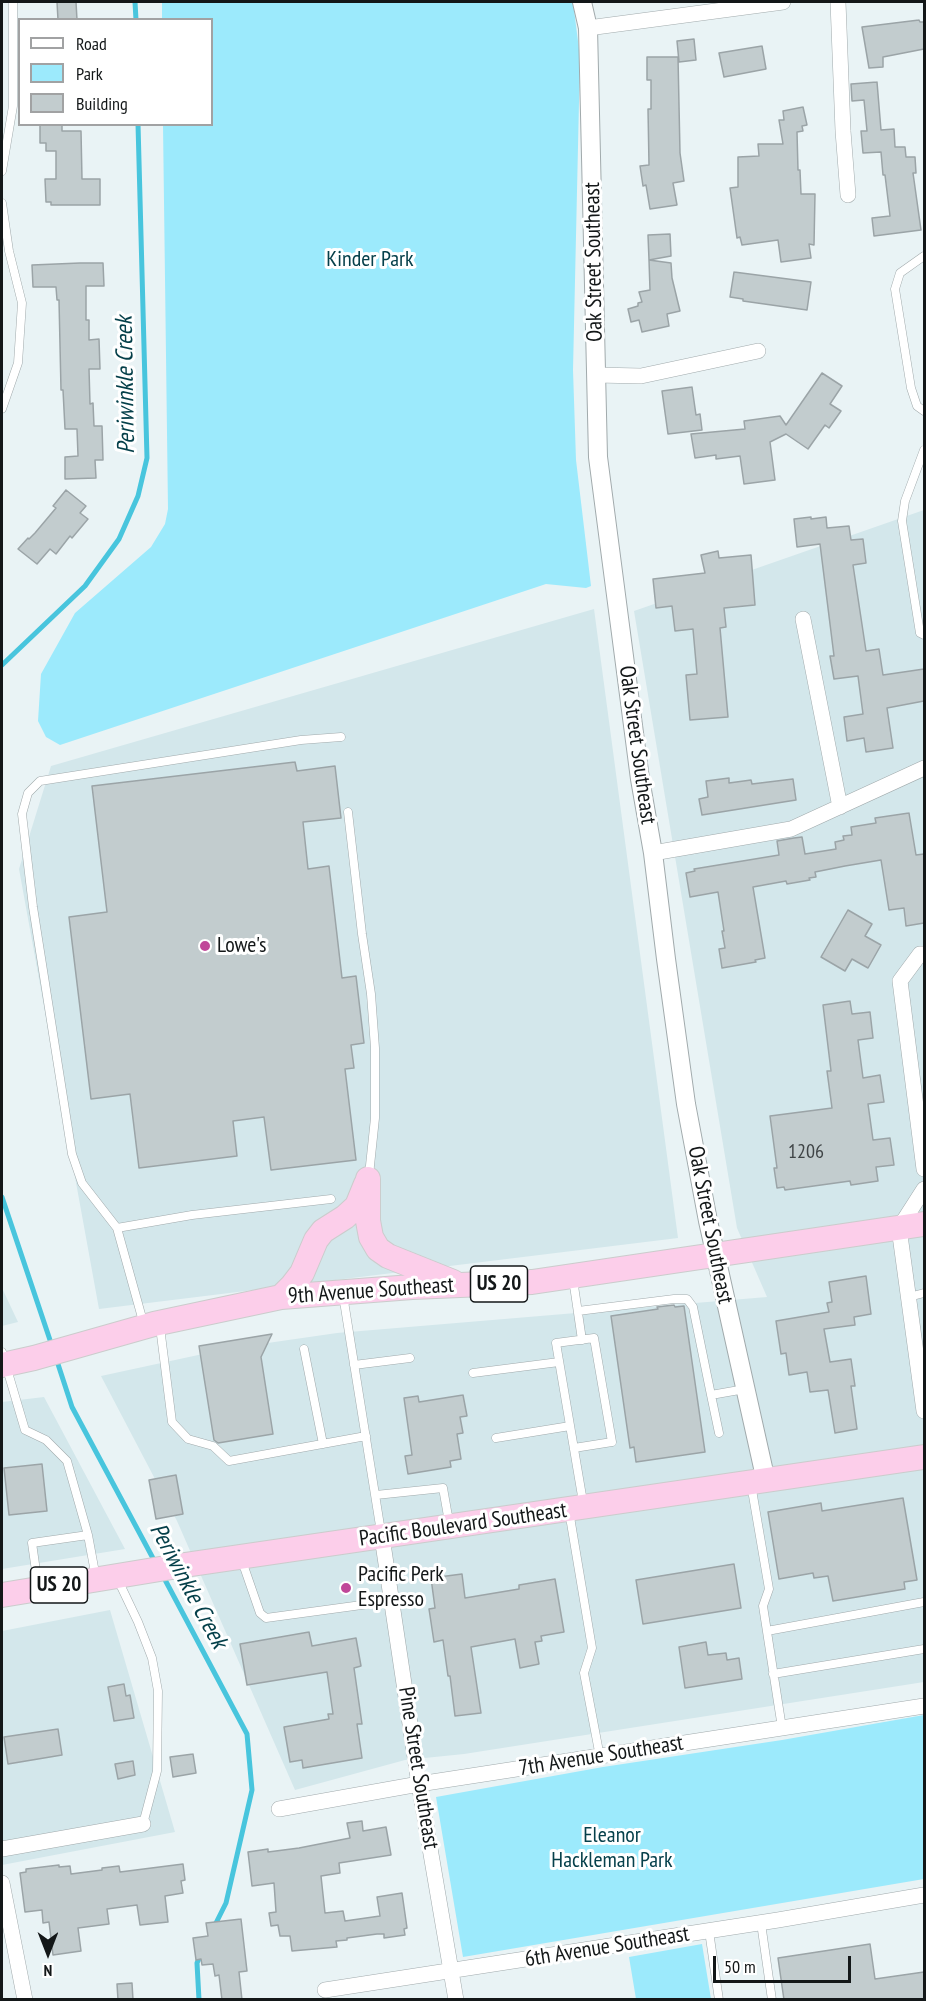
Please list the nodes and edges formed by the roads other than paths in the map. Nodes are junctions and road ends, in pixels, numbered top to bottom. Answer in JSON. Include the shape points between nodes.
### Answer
{"nodes":[{"id":1,"x":13,"y":2,"type":"edge"},
{"id":2,"x":582,"y":2,"type":"edge"},
{"id":3,"x":783,"y":2,"type":"edge"},
{"id":4,"x":838,"y":2,"type":"edge"},
{"id":5,"x":692,"y":8,"type":"edge"},
{"id":6,"x":588,"y":28,"type":"junction"},
{"id":7,"x":2,"y":171,"type":"edge"},
{"id":8,"x":848,"y":195,"type":"dead end"},
{"id":9,"x":2,"y":203,"type":"edge"},
{"id":10,"x":924,"y":256,"type":"edge"},
{"id":11,"x":758,"y":351,"type":"dead end"},
{"id":12,"x":596,"y":375,"type":"junction"},
{"id":13,"x":2,"y":409,"type":"edge"},
{"id":14,"x":924,"y":411,"type":"edge"},
{"id":15,"x":924,"y":450,"type":"edge"},
{"id":16,"x":803,"y":619,"type":"dead end"},
{"id":17,"x":924,"y":635,"type":"edge"},
{"id":18,"x":342,"y":737,"type":"dead end"},
{"id":19,"x":924,"y":768,"type":"edge"},
{"id":20,"x":840,"y":807,"type":"junction"},
{"id":21,"x":348,"y":812,"type":"dead end"},
{"id":22,"x":653,"y":853,"type":"junction"},
{"id":23,"x":922,"y":954,"type":"edge"},
{"id":24,"x":924,"y":1169,"type":"edge"},
{"id":25,"x":368,"y":1179,"type":"junction"},
{"id":26,"x":924,"y":1189,"type":"edge"},
{"id":27,"x":331,"y":1199,"type":"dead end"},
{"id":28,"x":924,"y":1224,"type":"edge"},
{"id":29,"x":117,"y":1228,"type":"junction"},
{"id":30,"x":899,"y":1228,"type":"junction"},
{"id":31,"x":715,"y":1255,"type":"junction"},
{"id":32,"x":572,"y":1276,"type":"junction"},
{"id":33,"x":461,"y":1285,"type":"junction"},
{"id":34,"x":343,"y":1292,"type":"junction"},
{"id":35,"x":924,"y":1293,"type":"edge"},
{"id":36,"x":281,"y":1297,"type":"junction"},
{"id":37,"x":909,"y":1297,"type":"junction"},
{"id":38,"x":578,"y":1311,"type":"junction"},
{"id":39,"x":152,"y":1325,"type":"junction"},
{"id":40,"x":582,"y":1340,"type":"junction"},
{"id":41,"x":304,"y":1349,"type":"dead end"},
{"id":42,"x":920,"y":1351,"type":"edge"},
{"id":43,"x":410,"y":1358,"type":"dead end"},
{"id":44,"x":2,"y":1360,"type":"edge"},
{"id":45,"x":559,"y":1362,"type":"junction"},
{"id":46,"x":354,"y":1365,"type":"junction"},
{"id":47,"x":473,"y":1373,"type":"dead end"},
{"id":48,"x":745,"y":1389,"type":"junction"},
{"id":49,"x":711,"y":1395,"type":"junction"},
{"id":50,"x":923,"y":1395,"type":"edge"},
{"id":51,"x":924,"y":1411,"type":"edge"},
{"id":52,"x":570,"y":1426,"type":"junction"},
{"id":53,"x":719,"y":1433,"type":"dead end"},
{"id":54,"x":366,"y":1436,"type":"junction"},
{"id":55,"x":496,"y":1438,"type":"dead end"},
{"id":56,"x":323,"y":1444,"type":"junction"},
{"id":57,"x":574,"y":1448,"type":"junction"},
{"id":58,"x":924,"y":1457,"type":"edge"},
{"id":59,"x":758,"y":1482,"type":"junction"},
{"id":60,"x":376,"y":1495,"type":"junction"},
{"id":61,"x":576,"y":1508,"type":"junction"},
{"id":62,"x":450,"y":1527,"type":"junction"},
{"id":63,"x":88,"y":1535,"type":"junction"},
{"id":64,"x":382,"y":1536,"type":"junction"},
{"id":65,"x":241,"y":1557,"type":"junction"},
{"id":66,"x":106,"y":1577,"type":"junction"},
{"id":67,"x":38,"y":1588,"type":"junction"},
{"id":68,"x":2,"y":1594,"type":"edge"},
{"id":69,"x":392,"y":1601,"type":"junction"},
{"id":70,"x":924,"y":1602,"type":"edge"},
{"id":71,"x":767,"y":1631,"type":"junction"},
{"id":72,"x":924,"y":1649,"type":"edge"},
{"id":73,"x":773,"y":1674,"type":"junction"},
{"id":74,"x":924,"y":1706,"type":"edge"},
{"id":75,"x":782,"y":1728,"type":"junction"},
{"id":76,"x":600,"y":1756,"type":"junction"},
{"id":77,"x":419,"y":1784,"type":"junction"},
{"id":78,"x":279,"y":1809,"type":"dead end"},
{"id":79,"x":143,"y":1824,"type":"joint"},
{"id":80,"x":2,"y":1850,"type":"edge"},
{"id":81,"x":2,"y":1882,"type":"edge"},
{"id":82,"x":924,"y":1895,"type":"edge"},
{"id":83,"x":761,"y":1923,"type":"junction"},
{"id":84,"x":708,"y":1931,"type":"junction"},
{"id":85,"x":452,"y":1972,"type":"junction"},
{"id":86,"x":325,"y":1990,"type":"dead end"},
{"id":87,"x":25,"y":2000,"type":"edge"},
{"id":88,"x":456,"y":2000,"type":"edge"},
{"id":89,"x":719,"y":2000,"type":"edge"},
{"id":90,"x":772,"y":2000,"type":"edge"}],
"edges":[{"from":1,"to":7,"type":"lane","via":[[13,106]]},
{"from":2,"to":6,"type":"street","name":"Oak Street Southeast"},
{"from":3,"to":5,"type":"street"},
{"from":4,"to":8,"type":"street"},
{"from":5,"to":6,"type":"street"},
{"from":6,"to":12,"type":"street","name":"Oak Street Southeast"},
{"from":9,"to":13,"type":"lane","via":[[22,303],[18,363]]},
{"from":10,"to":14,"type":"lane","via":[[900,273],[896,289],[911,388],[917,406]]},
{"from":11,"to":12,"type":"street","via":[[641,376]]},
{"from":12,"to":22,"type":"street","name":"Oak Street Southeast","via":[[598,457]]},
{"from":15,"to":17,"type":"lane","via":[[905,501],[902,521],[920,633]]},
{"from":16,"to":20,"type":"street"},
{"from":18,"to":29,"type":"lane","via":[[40,781],[28,793],[22,814],[33,907],[72,1154],[82,1183]]},
{"from":19,"to":20,"type":"street"},
{"from":20,"to":22,"type":"street","via":[[791,829]]},
{"from":21,"to":25,"type":"lane","via":[[375,1048],[375,1118]]},
{"from":22,"to":31,"type":"street","name":"Oak Street Southeast","via":[[686,1104]]},
{"from":23,"to":24,"type":"street","via":[[900,981]]},
{"from":25,"to":33,"type":"highway","via":[[368,1221],[378,1249]]},
{"from":25,"to":36,"type":"highway","via":[[357,1206],[323,1231],[302,1273]]},
{"from":26,"to":30,"type":"street"},
{"from":27,"to":29,"type":"lane"},
{"from":28,"to":30,"type":"highway","name":"9th Avenue Southeast","number":"US 20"},
{"from":29,"to":39,"type":"lane"},
{"from":30,"to":31,"type":"highway","name":"9th Avenue Southeast","number":"US 20"},
{"from":30,"to":37,"type":"street"},
{"from":31,"to":32,"type":"highway","name":"9th Avenue Southeast","number":"US 20"},
{"from":31,"to":48,"type":"street","name":"Oak Street Southeast"},
{"from":32,"to":33,"type":"highway","name":"9th Avenue Southeast","number":"US 20"},
{"from":32,"to":38,"type":"lane"},
{"from":33,"to":34,"type":"highway","name":"9th Avenue Southeast","number":"US 20"},
{"from":34,"to":36,"type":"highway","name":"9th Avenue Southeast","number":"US 20"},
{"from":34,"to":46,"type":"lane"},
{"from":35,"to":37,"type":"lane"},
{"from":36,"to":39,"type":"highway","name":"9th Avenue Southeast","number":"US 20"},
{"from":37,"to":42,"type":"street"},
{"from":38,"to":40,"type":"lane"},
{"from":38,"to":49,"type":"lane","via":[[687,1299],[693,1307]]},
{"from":39,"to":44,"type":"highway","name":"9th Avenue Southeast","number":"US 20","via":[[34,1358]]},
{"from":39,"to":56,"type":"lane","via":[[172,1422],[188,1439],[213,1446],[229,1461]]},
{"from":40,"to":45,"type":"lane","via":[[556,1343]]},
{"from":40,"to":57,"type":"lane","via":[[594,1338],[612,1442]]},
{"from":41,"to":56,"type":"lane"},
{"from":42,"to":50,"type":"street"},
{"from":43,"to":46,"type":"lane"},
{"from":44,"to":63,"type":"lane","via":[[25,1430],[46,1440],[68,1461]]},
{"from":45,"to":47,"type":"lane"},
{"from":45,"to":52,"type":"lane"},
{"from":46,"to":54,"type":"lane"},
{"from":48,"to":49,"type":"lane"},
{"from":48,"to":59,"type":"street","name":"Oak Street Southeast"},
{"from":49,"to":53,"type":"lane"},
{"from":50,"to":51,"type":"street"},
{"from":52,"to":55,"type":"lane"},
{"from":52,"to":57,"type":"lane"},
{"from":54,"to":56,"type":"lane"},
{"from":54,"to":60,"type":"lane"},
{"from":57,"to":61,"type":"lane"},
{"from":58,"to":59,"type":"highway","name":"Pacific Boulevard Southeast","number":"US 20"},
{"from":59,"to":61,"type":"highway","name":"Pacific Boulevard Southeast","number":"US 20"},
{"from":59,"to":71,"type":"lane","via":[[769,1589],[763,1606]]},
{"from":60,"to":62,"type":"lane","via":[[443,1488]]},
{"from":60,"to":64,"type":"lane"},
{"from":61,"to":62,"type":"highway","name":"Pacific Boulevard Southeast","number":"US 20"},
{"from":61,"to":76,"type":"lane","via":[[592,1648],[584,1673]]},
{"from":62,"to":64,"type":"highway","name":"Pacific Boulevard Southeast","number":"US 20"},
{"from":63,"to":66,"type":"lane"},
{"from":63,"to":67,"type":"lane","via":[[32,1543]]},
{"from":64,"to":65,"type":"highway","name":"Pacific Boulevard Southeast","number":"US 20"},
{"from":64,"to":69,"type":"street","name":"Pine Street Southeast"},
{"from":65,"to":66,"type":"highway","name":"Pacific Boulevard Southeast","number":"US 20"},
{"from":65,"to":69,"type":"lane","via":[[260,1613],[266,1618]]},
{"from":66,"to":67,"type":"highway","name":"Pacific Boulevard Southeast","number":"US 20"},
{"from":66,"to":79,"type":"lane","via":[[138,1622],[152,1658],[158,1690],[157,1771]]},
{"from":67,"to":68,"type":"highway","name":"Pacific Boulevard Southeast","number":"US 20"},
{"from":69,"to":77,"type":"street","name":"Pine Street Southeast"},
{"from":70,"to":71,"type":"lane"},
{"from":71,"to":73,"type":"lane"},
{"from":72,"to":73,"type":"lane"},
{"from":73,"to":75,"type":"lane"},
{"from":74,"to":75,"type":"street","name":"7th Avenue Southeast"},
{"from":75,"to":76,"type":"street","name":"7th Avenue Southeast"},
{"from":76,"to":77,"type":"street","name":"7th Avenue Southeast"},
{"from":77,"to":78,"type":"street","name":"7th Avenue Southeast"},
{"from":77,"to":85,"type":"street","name":"Pine Street Southeast"},
{"from":79,"to":80,"type":"street"},
{"from":81,"to":87,"type":"street"},
{"from":82,"to":83,"type":"street","name":"6th Avenue Southeast"},
{"from":83,"to":84,"type":"street","name":"6th Avenue Southeast"},
{"from":83,"to":90,"type":"lane"},
{"from":84,"to":85,"type":"street","name":"6th Avenue Southeast"},
{"from":84,"to":89,"type":"lane"},
{"from":85,"to":86,"type":"street","name":"6th Avenue Southeast"},
{"from":85,"to":88,"type":"street","name":"Pine Street Southeast"}]}
